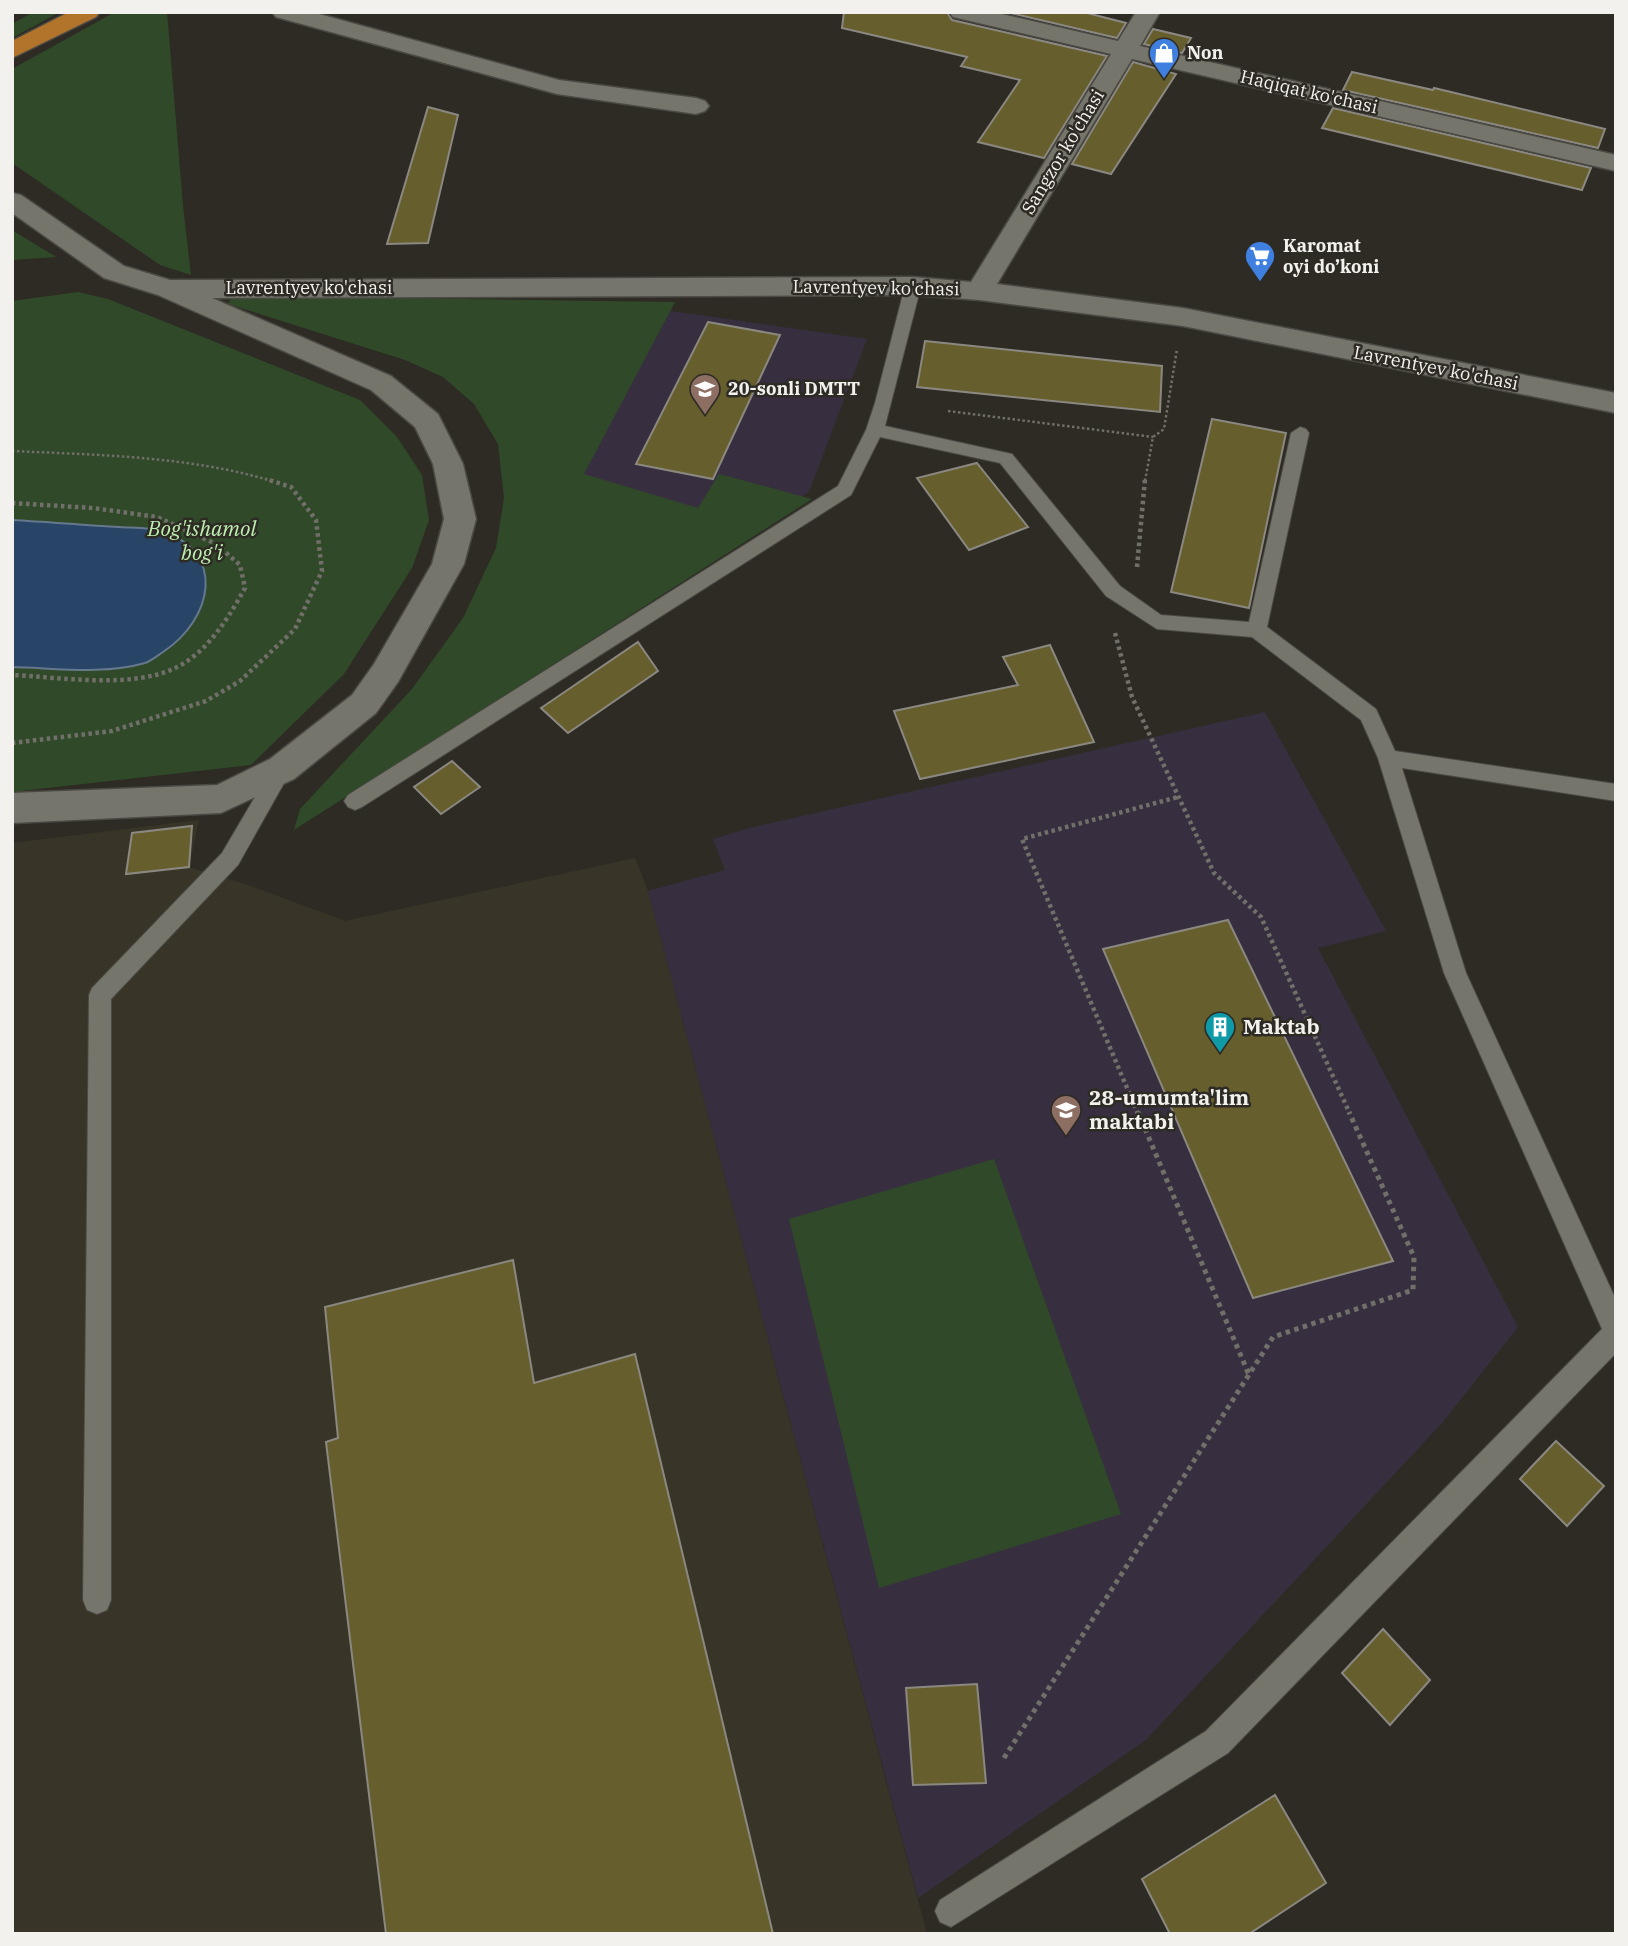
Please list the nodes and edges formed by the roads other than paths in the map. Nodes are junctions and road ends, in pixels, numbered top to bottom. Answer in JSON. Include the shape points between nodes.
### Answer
{"nodes":[{"id":1,"x":88,"y":12,"type":"edge"},
{"id":2,"x":284,"y":12,"type":"edge"},
{"id":3,"x":961,"y":12,"type":"edge"},
{"id":4,"x":1148,"y":12,"type":"edge"},
{"id":5,"x":1125,"y":50,"type":"junction"},
{"id":6,"x":12,"y":51,"type":"edge"},
{"id":7,"x":696,"y":106,"type":"dead end"},
{"id":8,"x":1616,"y":163,"type":"edge"},
{"id":9,"x":12,"y":201,"type":"edge"},
{"id":10,"x":913,"y":286,"type":"junction"},
{"id":11,"x":168,"y":289,"type":"junction"},
{"id":12,"x":979,"y":291,"type":"junction"},
{"id":13,"x":1616,"y":403,"type":"edge"},
{"id":14,"x":875,"y":430,"type":"junction"},
{"id":15,"x":1300,"y":433,"type":"dead end"},
{"id":16,"x":1256,"y":630,"type":"junction"},
{"id":17,"x":1388,"y":758,"type":"junction"},
{"id":18,"x":282,"y":769,"type":"junction"},
{"id":19,"x":1616,"y":793,"type":"edge"},
{"id":20,"x":355,"y":800,"type":"dead end"},
{"id":21,"x":12,"y":808,"type":"edge"},
{"id":22,"x":1616,"y":1332,"type":"edge"},
{"id":23,"x":97,"y":1600,"type":"dead end"},
{"id":24,"x":951,"y":1911,"type":"dead end"}],
"edges":[{"from":1,"to":6,"type":"main road"},
{"from":2,"to":7,"type":"street","via":[[557,87]]},
{"from":3,"to":5,"type":"street","name":"Haqiqat ko'chasi"},
{"from":4,"to":5,"type":"street","name":"Sangzor ko'chasi"},
{"from":5,"to":8,"type":"street","name":"Haqiqat ko'chasi"},
{"from":5,"to":12,"type":"street","name":"Sangzor ko'chasi"},
{"from":9,"to":11,"type":"street","via":[[114,272]]},
{"from":10,"to":11,"type":"street","name":"Lavrentyev ko'chasi"},
{"from":10,"to":12,"type":"street","name":"Lavrentyev ko'chasi"},
{"from":10,"to":14,"type":"lane"},
{"from":11,"to":18,"type":"street","via":[[380,383],[427,421],[448,464],[460,519],[448,564],[364,704]]},
{"from":12,"to":13,"type":"street","name":"Lavrentyev ko'chasi","via":[[1183,317]]},
{"from":14,"to":16,"type":"lane","via":[[1006,458],[1113,592],[1157,622]]},
{"from":14,"to":20,"type":"lane","via":[[845,490]]},
{"from":15,"to":16,"type":"lane"},
{"from":16,"to":17,"type":"lane","via":[[1370,715]]},
{"from":17,"to":19,"type":"lane"},
{"from":17,"to":22,"type":"lane","via":[[1455,973]]},
{"from":18,"to":21,"type":"street","via":[[220,799]]},
{"from":18,"to":23,"type":"lane","via":[[230,859],[100,995]]},
{"from":22,"to":24,"type":"lane","via":[[1217,1742]]}]}
